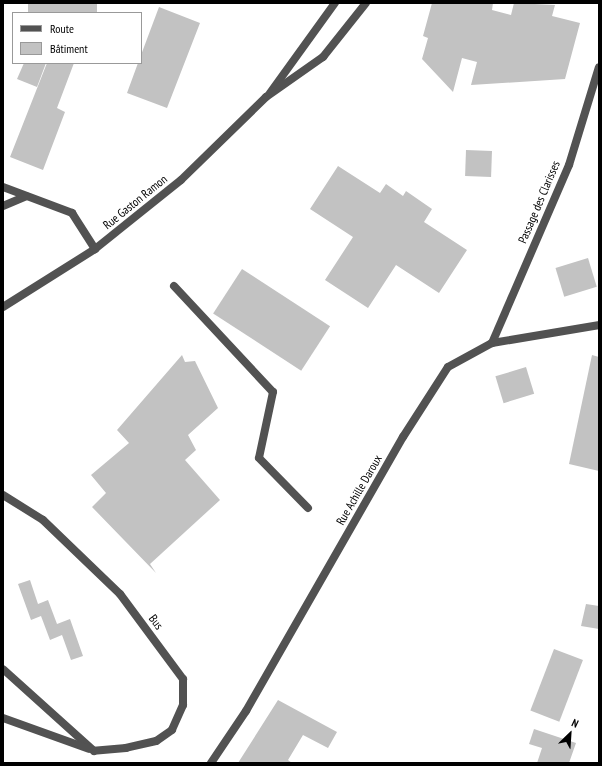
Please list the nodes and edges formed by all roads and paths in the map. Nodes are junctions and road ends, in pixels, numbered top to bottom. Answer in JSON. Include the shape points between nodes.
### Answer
{"nodes":[{"id":1,"x":335,"y":3,"type":"edge"},
{"id":2,"x":366,"y":3,"type":"edge"},
{"id":3,"x":599,"y":67,"type":"edge"},
{"id":4,"x":266,"y":97,"type":"junction"},
{"id":5,"x":3,"y":187,"type":"edge"},
{"id":6,"x":26,"y":196,"type":"junction"},
{"id":7,"x":3,"y":206,"type":"edge"},
{"id":8,"x":96,"y":249,"type":"junction"},
{"id":9,"x":174,"y":286,"type":"dead end"},
{"id":10,"x":3,"y":307,"type":"edge"},
{"id":11,"x":599,"y":325,"type":"edge"},
{"id":12,"x":492,"y":343,"type":"junction"},
{"id":13,"x":3,"y":495,"type":"edge"},
{"id":14,"x":308,"y":508,"type":"dead end"},
{"id":15,"x":3,"y":669,"type":"edge"},
{"id":16,"x":3,"y":718,"type":"edge"},
{"id":17,"x":94,"y":751,"type":"junction"},
{"id":18,"x":211,"y":763,"type":"edge"}],
"edges":[{"from":1,"to":4,"type":"street","name":"Rue Gaston Ramon"},
{"from":2,"to":4,"type":"street","name":"Rue Gaston Ramon","via":[[323,57]]},
{"from":3,"to":12,"type":"street","name":"Passage des Clarisses","via":[[569,165]]},
{"from":4,"to":8,"type":"street","name":"Rue Gaston Ramon","via":[[181,180]]},
{"from":5,"to":6,"type":"street"},
{"from":6,"to":7,"type":"street"},
{"from":6,"to":8,"type":"street","via":[[72,213]]},
{"from":8,"to":10,"type":"street","name":"Rue Gaston Ramon"},
{"from":9,"to":14,"type":"street","via":[[273,392],[259,458]]},
{"from":11,"to":12,"type":"street","name":"Rue Achille Daroux"},
{"from":12,"to":18,"type":"street","name":"Rue Achille Daroux","via":[[448,367],[403,437],[246,711]]},
{"from":13,"to":17,"type":"street","name":"Bus","via":[[43,520],[120,594],[183,679],[183,705],[172,730],[156,741],[126,748]]},
{"from":15,"to":17,"type":"street"},
{"from":16,"to":17,"type":"street","name":"Bus"}]}
